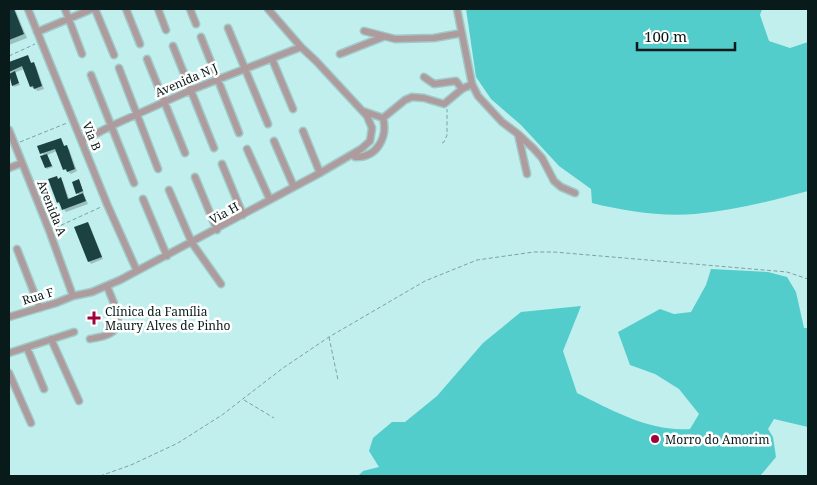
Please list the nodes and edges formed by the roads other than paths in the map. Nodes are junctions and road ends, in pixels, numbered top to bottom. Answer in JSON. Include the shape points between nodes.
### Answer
{"nodes":[{"id":1,"x":28,"y":9,"type":"edge"},
{"id":2,"x":65,"y":9,"type":"edge"},
{"id":3,"x":94,"y":9,"type":"edge"},
{"id":4,"x":126,"y":9,"type":"edge"},
{"id":5,"x":158,"y":9,"type":"edge"},
{"id":6,"x":190,"y":9,"type":"edge"},
{"id":7,"x":268,"y":9,"type":"edge"},
{"id":8,"x":457,"y":9,"type":"edge"},
{"id":9,"x":69,"y":19,"type":"junction"},
{"id":10,"x":196,"y":24,"type":"dead end"},
{"id":11,"x":228,"y":28,"type":"dead end"},
{"id":12,"x":166,"y":30,"type":"dead end"},
{"id":13,"x":364,"y":31,"type":"dead end"},
{"id":14,"x":37,"y":32,"type":"junction"},
{"id":15,"x":462,"y":33,"type":"junction"},
{"id":16,"x":201,"y":37,"type":"dead end"},
{"id":17,"x":383,"y":37,"type":"junction"},
{"id":18,"x":140,"y":44,"type":"dead end"},
{"id":19,"x":173,"y":46,"type":"dead end"},
{"id":20,"x":301,"y":47,"type":"junction"},
{"id":21,"x":82,"y":54,"type":"dead end"},
{"id":22,"x":340,"y":54,"type":"dead end"},
{"id":23,"x":114,"y":55,"type":"dead end"},
{"id":24,"x":147,"y":59,"type":"dead end"},
{"id":25,"x":272,"y":59,"type":"junction"},
{"id":26,"x":119,"y":68,"type":"dead end"},
{"id":27,"x":246,"y":69,"type":"junction"},
{"id":28,"x":91,"y":74,"type":"dead end"},
{"id":29,"x":424,"y":77,"type":"dead end"},
{"id":30,"x":218,"y":78,"type":"junction"},
{"id":31,"x":472,"y":84,"type":"junction"},
{"id":32,"x":462,"y":89,"type":"junction"},
{"id":33,"x":190,"y":90,"type":"junction"},
{"id":34,"x":164,"y":102,"type":"junction"},
{"id":35,"x":293,"y":109,"type":"dead end"},
{"id":36,"x":362,"y":110,"type":"junction"},
{"id":37,"x":137,"y":114,"type":"junction"},
{"id":38,"x":383,"y":118,"type":"junction"},
{"id":39,"x":268,"y":124,"type":"dead end"},
{"id":40,"x":111,"y":126,"type":"junction"},
{"id":41,"x":9,"y":130,"type":"edge"},
{"id":42,"x":303,"y":131,"type":"dead end"},
{"id":43,"x":239,"y":133,"type":"dead end"},
{"id":44,"x":518,"y":134,"type":"junction"},
{"id":45,"x":82,"y":141,"type":"junction"},
{"id":46,"x":274,"y":141,"type":"dead end"},
{"id":47,"x":214,"y":148,"type":"dead end"},
{"id":48,"x":247,"y":149,"type":"dead end"},
{"id":49,"x":185,"y":153,"type":"dead end"},
{"id":50,"x":353,"y":154,"type":"junction"},
{"id":51,"x":22,"y":163,"type":"junction"},
{"id":52,"x":222,"y":164,"type":"dead end"},
{"id":53,"x":9,"y":168,"type":"edge"},
{"id":54,"x":158,"y":169,"type":"dead end"},
{"id":55,"x":320,"y":173,"type":"junction"},
{"id":56,"x":527,"y":174,"type":"dead end"},
{"id":57,"x":195,"y":177,"type":"dead end"},
{"id":58,"x":134,"y":183,"type":"dead end"},
{"id":59,"x":294,"y":187,"type":"junction"},
{"id":60,"x":169,"y":190,"type":"dead end"},
{"id":61,"x":575,"y":194,"type":"dead end"},
{"id":62,"x":143,"y":199,"type":"dead end"},
{"id":63,"x":270,"y":200,"type":"junction"},
{"id":64,"x":243,"y":216,"type":"junction"},
{"id":65,"x":217,"y":230,"type":"junction"},
{"id":66,"x":192,"y":243,"type":"junction"},
{"id":67,"x":17,"y":249,"type":"dead end"},
{"id":68,"x":167,"y":256,"type":"junction"},
{"id":69,"x":137,"y":271,"type":"junction"},
{"id":70,"x":221,"y":284,"type":"dead end"},
{"id":71,"x":107,"y":286,"type":"junction"},
{"id":72,"x":73,"y":296,"type":"junction"},
{"id":73,"x":40,"y":308,"type":"junction"},
{"id":74,"x":9,"y":317,"type":"edge"},
{"id":75,"x":74,"y":332,"type":"dead end"},
{"id":76,"x":51,"y":339,"type":"junction"},
{"id":77,"x":90,"y":339,"type":"dead end"},
{"id":78,"x":26,"y":348,"type":"junction"},
{"id":79,"x":9,"y":353,"type":"edge"},
{"id":80,"x":9,"y":373,"type":"edge"},
{"id":81,"x":44,"y":389,"type":"dead end"},
{"id":82,"x":79,"y":402,"type":"dead end"},
{"id":83,"x":31,"y":424,"type":"dead end"}],
"edges":[{"from":1,"to":14,"type":"street","name":"Via B"},
{"from":2,"to":9,"type":"street"},
{"from":3,"to":9,"type":"street"},
{"from":3,"to":23,"type":"street"},
{"from":4,"to":18,"type":"street"},
{"from":5,"to":12,"type":"street"},
{"from":6,"to":10,"type":"street"},
{"from":7,"to":20,"type":"street"},
{"from":8,"to":15,"type":"street"},
{"from":9,"to":14,"type":"street"},
{"from":9,"to":21,"type":"street"},
{"from":11,"to":27,"type":"street"},
{"from":13,"to":17,"type":"street"},
{"from":14,"to":45,"type":"street","name":"Via B"},
{"from":15,"to":17,"type":"street","via":[[434,38]]},
{"from":15,"to":31,"type":"street"},
{"from":16,"to":30,"type":"street"},
{"from":17,"to":22,"type":"street"},
{"from":19,"to":33,"type":"street"},
{"from":20,"to":25,"type":"street","name":"Avenida N J"},
{"from":20,"to":36,"type":"street"},
{"from":24,"to":34,"type":"street"},
{"from":25,"to":27,"type":"street","name":"Avenida N J"},
{"from":25,"to":35,"type":"street"},
{"from":26,"to":37,"type":"street"},
{"from":27,"to":30,"type":"street","name":"Avenida N J"},
{"from":27,"to":39,"type":"street"},
{"from":28,"to":40,"type":"street"},
{"from":29,"to":32,"type":"street","via":[[434,84],[456,81]]},
{"from":30,"to":33,"type":"street","name":"Avenida N J"},
{"from":30,"to":43,"type":"street"},
{"from":31,"to":32,"type":"street"},
{"from":31,"to":44,"type":"street","via":[[484,104]]},
{"from":32,"to":38,"type":"street","via":[[444,104],[412,97]]},
{"from":33,"to":34,"type":"street","name":"Avenida N J"},
{"from":33,"to":47,"type":"street"},
{"from":34,"to":37,"type":"street","name":"Avenida N J"},
{"from":34,"to":49,"type":"street"},
{"from":36,"to":38,"type":"street"},
{"from":36,"to":50,"type":"street","name":"Via H","via":[[372,132],[370,141]]},
{"from":37,"to":40,"type":"street","name":"Avenida N J"},
{"from":37,"to":54,"type":"street"},
{"from":38,"to":50,"type":"street","via":[[385,131],[376,150],[362,157]]},
{"from":40,"to":45,"type":"street","name":"Avenida N J"},
{"from":40,"to":58,"type":"street"},
{"from":41,"to":51,"type":"street","name":"Avenida A"},
{"from":42,"to":55,"type":"street"},
{"from":44,"to":56,"type":"street"},
{"from":44,"to":61,"type":"street","via":[[542,158],[554,181]]},
{"from":45,"to":69,"type":"street","name":"Via B"},
{"from":46,"to":59,"type":"street"},
{"from":48,"to":63,"type":"street"},
{"from":50,"to":55,"type":"street","name":"Via H"},
{"from":51,"to":53,"type":"street"},
{"from":51,"to":72,"type":"street","name":"Avenida A"},
{"from":52,"to":64,"type":"street"},
{"from":55,"to":59,"type":"street","name":"Via H"},
{"from":57,"to":65,"type":"street"},
{"from":59,"to":63,"type":"street","name":"Via H"},
{"from":60,"to":66,"type":"street"},
{"from":62,"to":68,"type":"street"},
{"from":63,"to":64,"type":"street","name":"Via H"},
{"from":64,"to":65,"type":"street","name":"Via H"},
{"from":65,"to":66,"type":"street","name":"Via H"},
{"from":66,"to":68,"type":"street","name":"Via H"},
{"from":66,"to":70,"type":"street"},
{"from":67,"to":73,"type":"street"},
{"from":68,"to":69,"type":"street","name":"Via H"},
{"from":69,"to":71,"type":"street","name":"Via H"},
{"from":71,"to":72,"type":"street","name":"Via H"},
{"from":71,"to":77,"type":"street","via":[[118,321],[116,328],[109,335]]},
{"from":72,"to":73,"type":"street","name":"Rua F"},
{"from":73,"to":74,"type":"street","name":"Rua F"},
{"from":75,"to":76,"type":"street"},
{"from":76,"to":78,"type":"street"},
{"from":76,"to":82,"type":"street"},
{"from":78,"to":79,"type":"street"},
{"from":78,"to":81,"type":"street"},
{"from":80,"to":83,"type":"street"}]}
